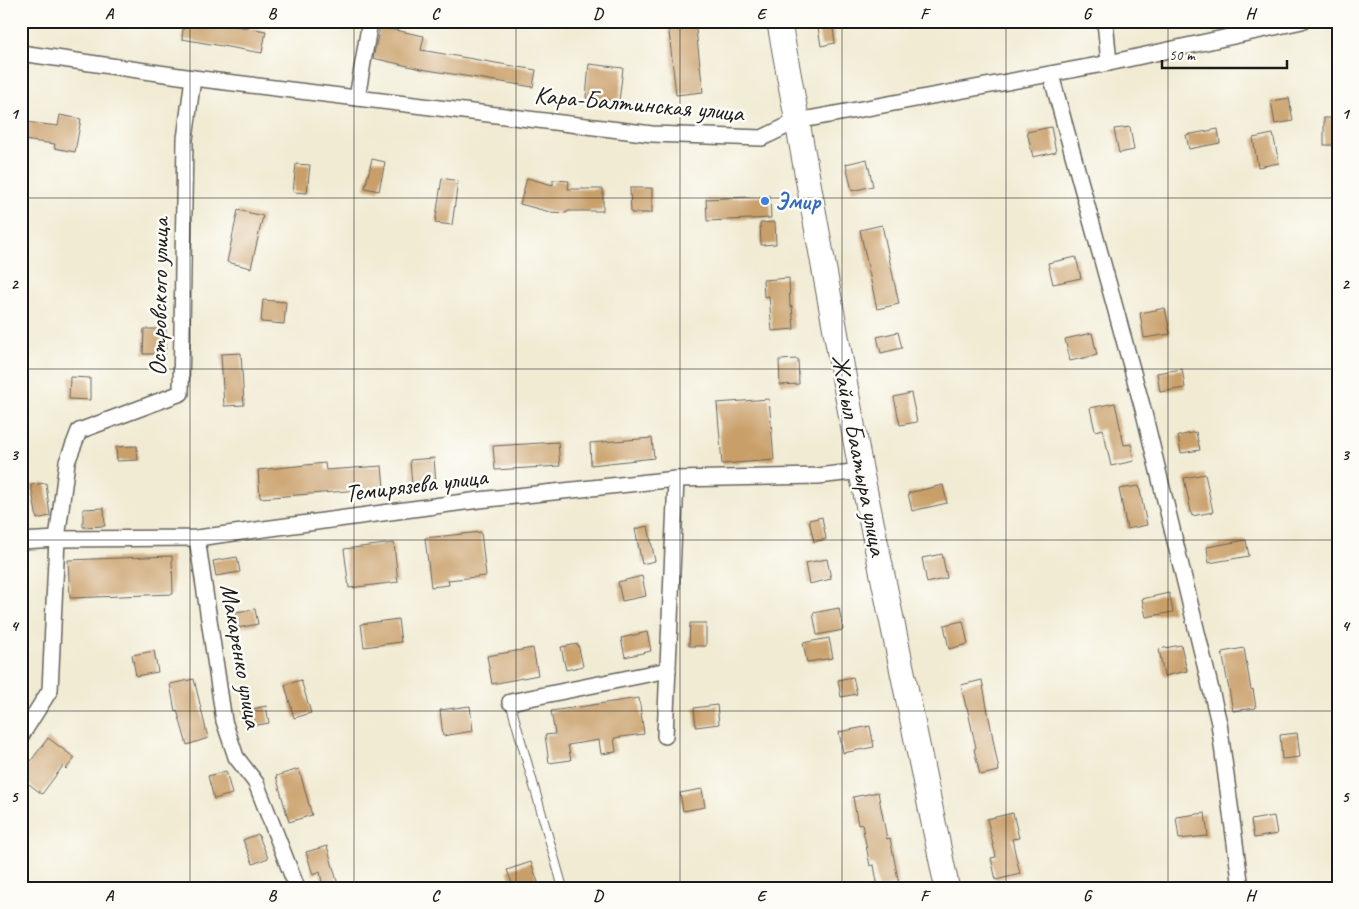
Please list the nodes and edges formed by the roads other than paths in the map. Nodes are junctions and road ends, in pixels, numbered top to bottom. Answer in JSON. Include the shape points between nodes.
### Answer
{"nodes":[{"id":1,"x":370,"y":21,"type":"edge"},
{"id":2,"x":779,"y":21,"type":"edge"},
{"id":3,"x":1105,"y":21,"type":"edge"},
{"id":4,"x":1302,"y":21,"type":"edge"},
{"id":5,"x":21,"y":53,"type":"edge"},
{"id":6,"x":1109,"y":63,"type":"junction"},
{"id":7,"x":1051,"y":74,"type":"junction"},
{"id":8,"x":193,"y":78,"type":"junction"},
{"id":9,"x":357,"y":98,"type":"junction"},
{"id":10,"x":798,"y":121,"type":"junction"},
{"id":11,"x":861,"y":471,"type":"junction"},
{"id":12,"x":676,"y":479,"type":"junction"},
{"id":13,"x":197,"y":538,"type":"junction"},
{"id":14,"x":57,"y":539,"type":"junction"},
{"id":15,"x":21,"y":541,"type":"edge"},
{"id":16,"x":668,"y":670,"type":"junction"},
{"id":17,"x":510,"y":702,"type":"joint"},
{"id":18,"x":21,"y":736,"type":"edge"},
{"id":19,"x":665,"y":736,"type":"dead end"},
{"id":20,"x":296,"y":888,"type":"edge"},
{"id":21,"x":563,"y":888,"type":"edge"},
{"id":22,"x":947,"y":888,"type":"edge"},
{"id":23,"x":1241,"y":888,"type":"edge"}],
"edges":[{"from":1,"to":9,"type":"street"},
{"from":2,"to":10,"type":"highway","name":"Жайыл Баатыра улица"},
{"from":3,"to":6,"type":"street"},
{"from":4,"to":6,"type":"street","name":"Кара-Балтинская улица"},
{"from":5,"to":8,"type":"street","name":"Кара-Балтинская улица"},
{"from":6,"to":7,"type":"street","name":"Кара-Балтинская улица"},
{"from":7,"to":10,"type":"street","name":"Кара-Балтинская улица"},
{"from":7,"to":23,"type":"street","via":[[1143,409],[1219,723]]},
{"from":8,"to":9,"type":"street","name":"Кара-Балтинская улица"},
{"from":8,"to":14,"type":"street","name":"Островского улица","via":[[185,139],[181,393],[79,431],[67,462]]},
{"from":9,"to":10,"type":"street","name":"Кара-Балтинская улица","via":[[652,134],[762,138]]},
{"from":10,"to":11,"type":"highway","name":"Жайыл Баатыра улица"},
{"from":11,"to":12,"type":"street","name":"Темирязева улица","via":[[818,476]]},
{"from":11,"to":22,"type":"highway","name":"Жайыл Баатыра улица"},
{"from":12,"to":13,"type":"street","name":"Темирязева улица","via":[[479,500]]},
{"from":12,"to":16,"type":"street"},
{"from":13,"to":14,"type":"street","name":"Темирязева улица"},
{"from":13,"to":20,"type":"street","name":"Макаренко улица","via":[[224,721],[236,757],[256,783]]},
{"from":14,"to":15,"type":"street","name":"Темирязева улица"},
{"from":14,"to":18,"type":"street","name":"Островского улица","via":[[50,690]]},
{"from":16,"to":17,"type":"street"},
{"from":16,"to":19,"type":"street"},
{"from":17,"to":21,"type":"lane"}]}
